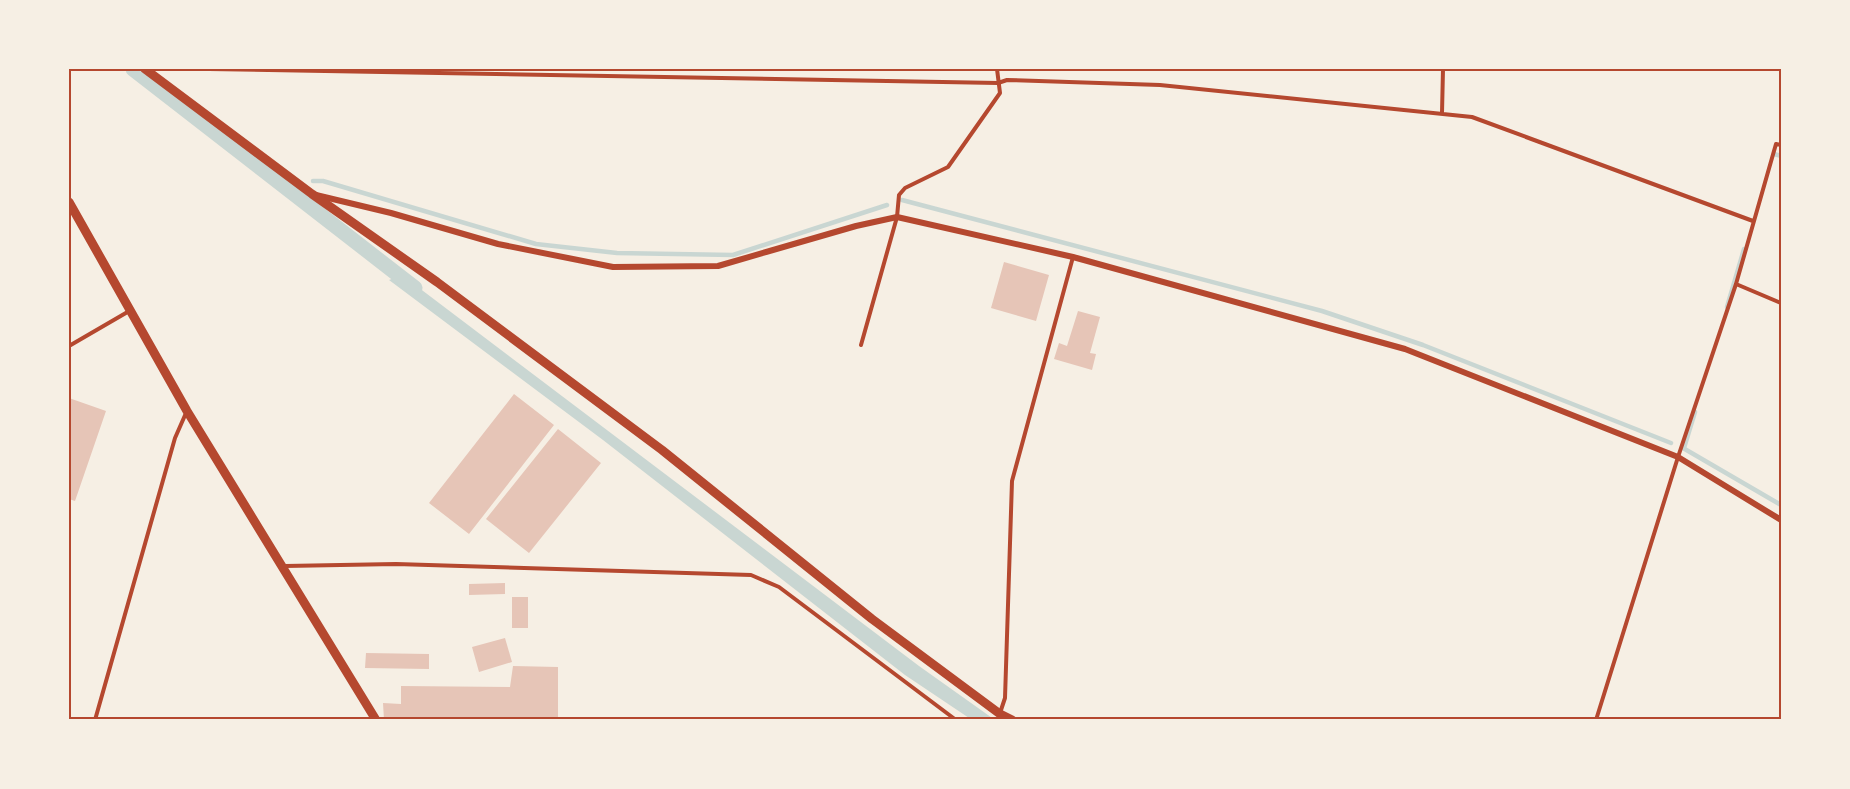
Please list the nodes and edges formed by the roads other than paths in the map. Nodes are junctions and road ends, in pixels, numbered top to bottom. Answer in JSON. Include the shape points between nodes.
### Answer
{"nodes":[{"id":1,"x":145,"y":69,"type":"edge"},
{"id":2,"x":209,"y":69,"type":"edge"},
{"id":3,"x":997,"y":69,"type":"edge"},
{"id":4,"x":1443,"y":69,"type":"edge"},
{"id":5,"x":998,"y":83,"type":"junction"},
{"id":6,"x":1442,"y":114,"type":"junction"},
{"id":7,"x":1781,"y":145,"type":"edge"},
{"id":8,"x":312,"y":194,"type":"junction"},
{"id":9,"x":69,"y":202,"type":"edge"},
{"id":10,"x":897,"y":217,"type":"junction"},
{"id":11,"x":1753,"y":221,"type":"junction"},
{"id":12,"x":1073,"y":257,"type":"junction"},
{"id":13,"x":1736,"y":284,"type":"junction"},
{"id":14,"x":1781,"y":303,"type":"edge"},
{"id":15,"x":131,"y":309,"type":"junction"},
{"id":16,"x":861,"y":345,"type":"dead end"},
{"id":17,"x":69,"y":346,"type":"edge"},
{"id":18,"x":187,"y":411,"type":"junction"},
{"id":19,"x":1678,"y":457,"type":"junction"},
{"id":20,"x":1781,"y":520,"type":"edge"},
{"id":21,"x":281,"y":566,"type":"junction"},
{"id":22,"x":1000,"y":714,"type":"junction"},
{"id":23,"x":95,"y":720,"type":"edge"},
{"id":24,"x":376,"y":720,"type":"edge"},
{"id":25,"x":956,"y":720,"type":"edge"},
{"id":26,"x":1012,"y":720,"type":"edge"},
{"id":27,"x":1596,"y":720,"type":"edge"}],
"edges":[{"from":1,"to":8,"type":"street"},
{"from":2,"to":5,"type":"lane"},
{"from":3,"to":5,"type":"lane"},
{"from":4,"to":6,"type":"lane"},
{"from":5,"to":6,"type":"lane","via":[[1007,80],[1160,85]]},
{"from":5,"to":10,"type":"lane","via":[[1000,93],[948,167],[905,188],[899,195]]},
{"from":6,"to":11,"type":"lane","via":[[1472,117]]},
{"from":7,"to":11,"type":"lane","via":[[1776,144]]},
{"from":8,"to":10,"type":"street","via":[[498,244],[613,267],[718,266]]},
{"from":8,"to":22,"type":"street","via":[[662,450],[872,619]]},
{"from":9,"to":15,"type":"street"},
{"from":10,"to":12,"type":"street"},
{"from":10,"to":16,"type":"lane"},
{"from":11,"to":13,"type":"lane"},
{"from":12,"to":19,"type":"street","via":[[1405,349]]},
{"from":12,"to":22,"type":"lane","via":[[1012,481],[1005,698]]},
{"from":13,"to":14,"type":"lane"},
{"from":13,"to":19,"type":"lane"},
{"from":15,"to":17,"type":"lane"},
{"from":15,"to":18,"type":"street"},
{"from":18,"to":21,"type":"street"},
{"from":18,"to":23,"type":"lane","via":[[175,438]]},
{"from":19,"to":20,"type":"street"},
{"from":19,"to":27,"type":"lane"},
{"from":21,"to":24,"type":"street"},
{"from":21,"to":25,"type":"lane","via":[[396,564],[751,575],[779,586]]},
{"from":22,"to":26,"type":"street"}]}
